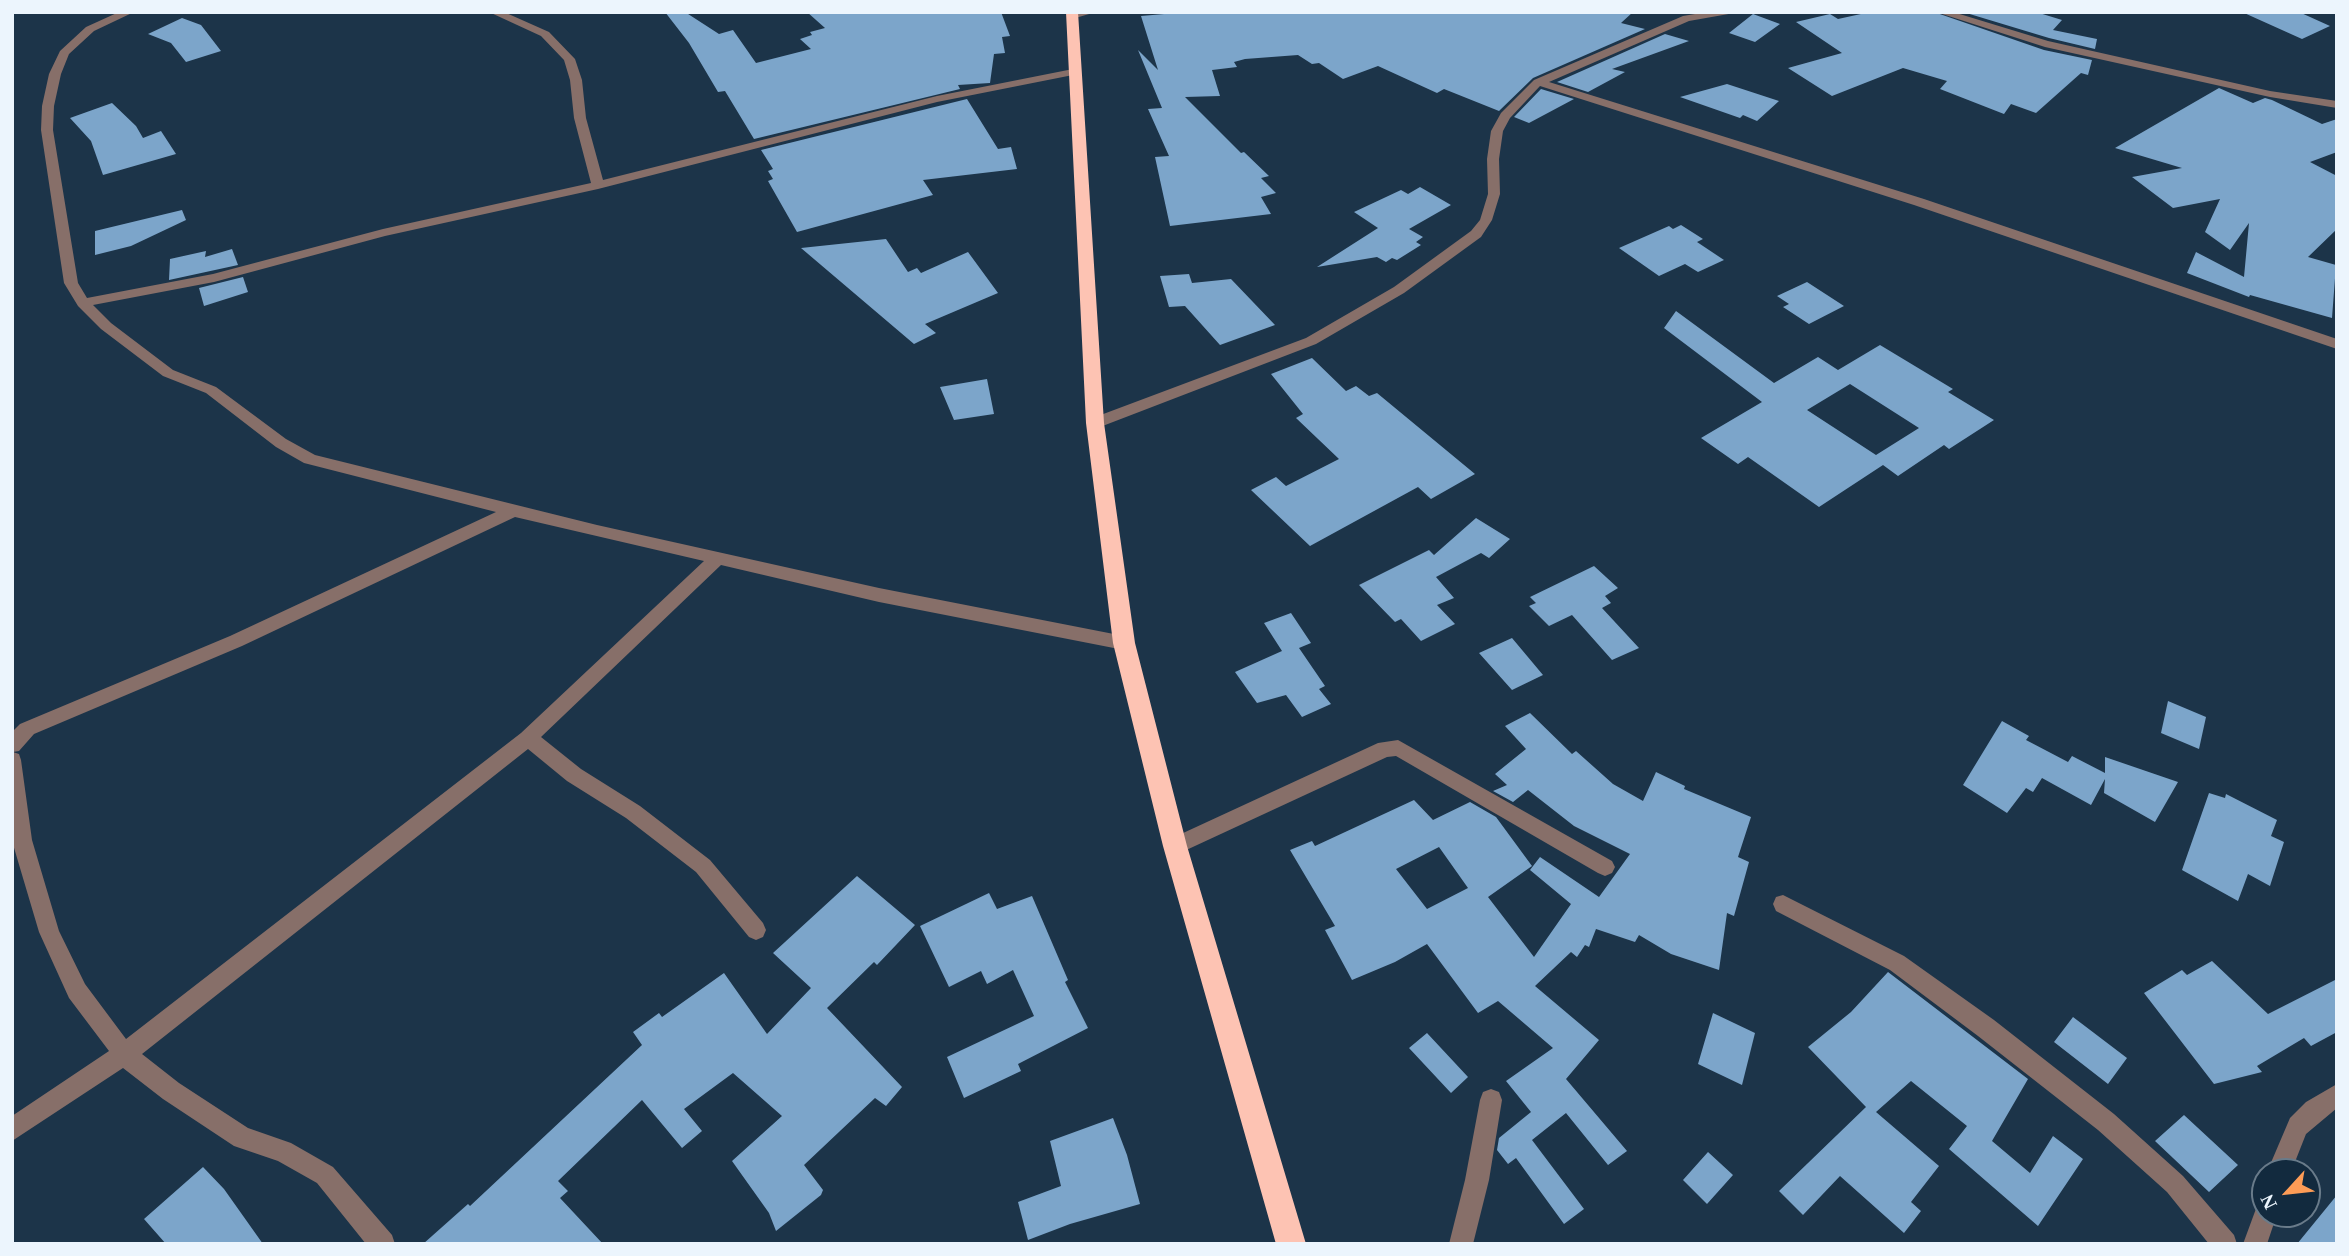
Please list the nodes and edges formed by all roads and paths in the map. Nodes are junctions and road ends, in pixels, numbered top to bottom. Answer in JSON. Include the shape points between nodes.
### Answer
{"nodes":[{"id":1,"x":129,"y":12,"type":"edge"},
{"id":2,"x":494,"y":12,"type":"edge"},
{"id":3,"x":1735,"y":12,"type":"edge"},
{"id":4,"x":1941,"y":12,"type":"edge"},
{"id":5,"x":1078,"y":13,"type":"edge"},
{"id":6,"x":1073,"y":72,"type":"junction"},
{"id":7,"x":1538,"y":82,"type":"junction"},
{"id":8,"x":2337,"y":105,"type":"edge"},
{"id":9,"x":598,"y":185,"type":"junction"},
{"id":10,"x":83,"y":303,"type":"junction"},
{"id":11,"x":2337,"y":344,"type":"edge"},
{"id":12,"x":1096,"y":423,"type":"junction"},
{"id":13,"x":512,"y":511,"type":"junction"},
{"id":14,"x":717,"y":559,"type":"junction"},
{"id":15,"x":1124,"y":643,"type":"junction"},
{"id":16,"x":528,"y":738,"type":"junction"},
{"id":17,"x":12,"y":745,"type":"edge"},
{"id":18,"x":12,"y":760,"type":"edge"},
{"id":19,"x":1175,"y":846,"type":"junction"},
{"id":20,"x":1605,"y":867,"type":"dead end"},
{"id":21,"x":1783,"y":905,"type":"dead end"},
{"id":22,"x":757,"y":930,"type":"dead end"},
{"id":23,"x":124,"y":1054,"type":"junction"},
{"id":24,"x":2337,"y":1095,"type":"edge"},
{"id":25,"x":1491,"y":1100,"type":"dead end"},
{"id":26,"x":12,"y":1130,"type":"edge"},
{"id":27,"x":2285,"y":1158,"type":"edge"},
{"id":28,"x":383,"y":1244,"type":"edge"},
{"id":29,"x":1291,"y":1244,"type":"edge"},
{"id":30,"x":1461,"y":1244,"type":"edge"},
{"id":31,"x":2225,"y":1244,"type":"edge"}],
"edges":[{"from":1,"to":10,"type":"street","via":[[98,25],[72,44],[60,61],[48,106],[47,130],[71,283]]},
{"from":2,"to":9,"type":"street","via":[[545,34],[569,59]]},
{"from":3,"to":7,"type":"street","via":[[1687,18]]},
{"from":4,"to":8,"type":"street","via":[[2045,44]]},
{"from":5,"to":6,"type":"highway"},
{"from":6,"to":9,"type":"street","via":[[937,99]]},
{"from":6,"to":12,"type":"highway"},
{"from":7,"to":11,"type":"street","via":[[1919,202]]},
{"from":7,"to":12,"type":"street","via":[[1497,131],[1494,194],[1486,220],[1456,249],[1399,290],[1311,341]]},
{"from":9,"to":10,"type":"street","via":[[383,233],[214,278]]},
{"from":10,"to":13,"type":"street","via":[[169,373],[211,390],[310,459]]},
{"from":12,"to":15,"type":"highway"},
{"from":13,"to":14,"type":"street"},
{"from":13,"to":17,"type":"street","via":[[236,641],[36,725]]},
{"from":14,"to":15,"type":"street"},
{"from":14,"to":16,"type":"street"},
{"from":15,"to":19,"type":"highway"},
{"from":16,"to":22,"type":"street","via":[[703,866]]},
{"from":16,"to":23,"type":"street"},
{"from":18,"to":23,"type":"street","via":[[22,840],[49,932],[77,991]]},
{"from":19,"to":20,"type":"street","via":[[1385,749],[1398,748]]},
{"from":19,"to":29,"type":"highway"},
{"from":21,"to":31,"type":"street","via":[[1897,963],[1986,1028],[2106,1122],[2175,1184]]},
{"from":23,"to":26,"type":"street"},
{"from":23,"to":28,"type":"street","via":[[242,1138],[284,1151],[325,1175]]},
{"from":24,"to":27,"type":"street","via":[[2298,1126]]},
{"from":25,"to":30,"type":"street"}]}
